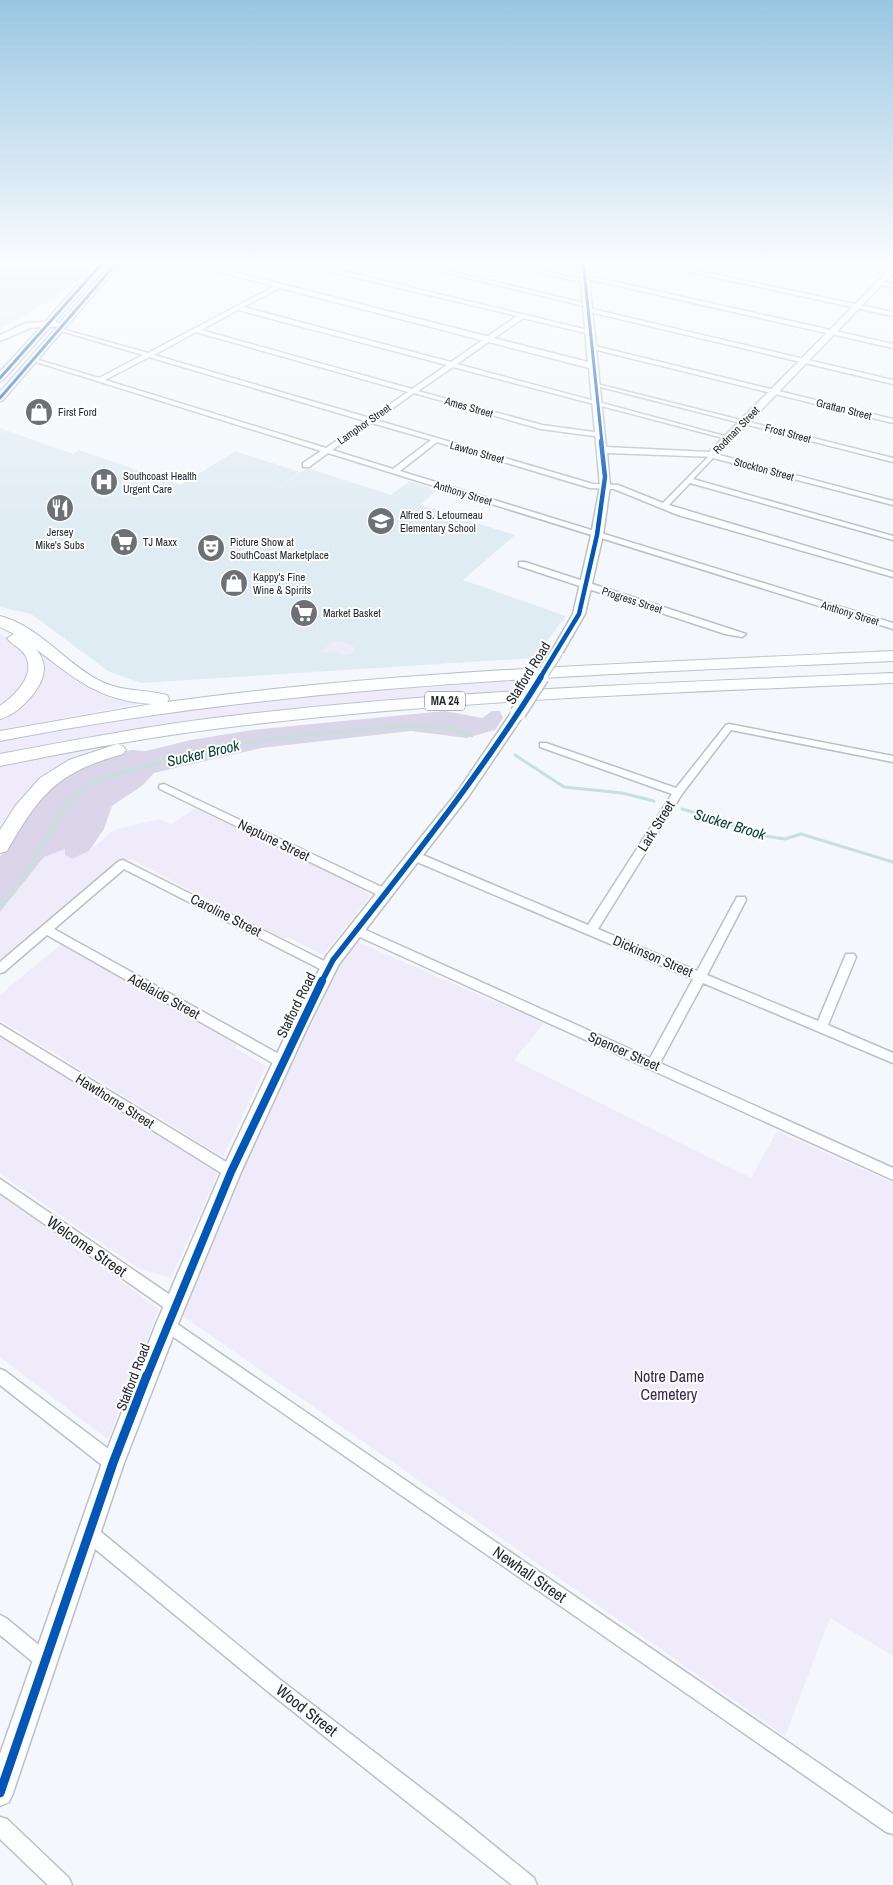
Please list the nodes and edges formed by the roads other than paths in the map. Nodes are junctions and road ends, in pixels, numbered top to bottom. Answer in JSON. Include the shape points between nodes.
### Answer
{"nodes":[{"id":1,"x":591,"y":347,"type":"edge"},
{"id":2,"x":27,"y":348,"type":"edge"},
{"id":3,"x":31,"y":348,"type":"edge"},
{"id":4,"x":43,"y":348,"type":"edge"},
{"id":5,"x":127,"y":348,"type":"edge"},
{"id":6,"x":161,"y":348,"type":"edge"},
{"id":7,"x":259,"y":348,"type":"edge"},
{"id":8,"x":389,"y":348,"type":"edge"},
{"id":9,"x":474,"y":348,"type":"edge"},
{"id":10,"x":523,"y":348,"type":"edge"},
{"id":11,"x":595,"y":348,"type":"edge"},
{"id":12,"x":753,"y":348,"type":"edge"},
{"id":13,"x":817,"y":348,"type":"edge"},
{"id":14,"x":148,"y":355,"type":"junction"},
{"id":15,"x":33,"y":360,"type":"junction"},
{"id":16,"x":805,"y":361,"type":"junction"},
{"id":17,"x":450,"y":364,"type":"junction"},
{"id":18,"x":593,"y":366,"type":"junction"},
{"id":19,"x":0,"y":378,"type":"edge"},
{"id":20,"x":101,"y":380,"type":"junction"},
{"id":21,"x":893,"y":382,"type":"edge"},
{"id":22,"x":595,"y":384,"type":"junction"},
{"id":23,"x":412,"y":391,"type":"junction"},
{"id":24,"x":774,"y":392,"type":"junction"},
{"id":25,"x":0,"y":398,"type":"edge"},
{"id":26,"x":597,"y":403,"type":"junction"},
{"id":27,"x":369,"y":421,"type":"junction"},
{"id":28,"x":893,"y":421,"type":"edge"},
{"id":29,"x":744,"y":422,"type":"junction"},
{"id":30,"x":601,"y":435,"type":"junction"},
{"id":31,"x":729,"y":438,"type":"junction"},
{"id":32,"x":436,"y":440,"type":"junction"},
{"id":33,"x":602,"y":450,"type":"junction"},
{"id":34,"x":326,"y":451,"type":"junction"},
{"id":35,"x":712,"y":455,"type":"junction"},
{"id":36,"x":893,"y":460,"type":"edge"},
{"id":37,"x":306,"y":465,"type":"dead end"},
{"id":38,"x":394,"y":472,"type":"junction"},
{"id":39,"x":689,"y":480,"type":"junction"},
{"id":40,"x":605,"y":486,"type":"junction"},
{"id":41,"x":893,"y":504,"type":"edge"},
{"id":42,"x":664,"y":506,"type":"junction"},
{"id":43,"x":597,"y":535,"type":"junction"},
{"id":44,"x":893,"y":538,"type":"edge"},
{"id":45,"x":522,"y":564,"type":"dead end"},
{"id":46,"x":893,"y":575,"type":"edge"},
{"id":47,"x":586,"y":585,"type":"junction"},
{"id":48,"x":0,"y":621,"type":"edge"},
{"id":49,"x":893,"y":626,"type":"edge"},
{"id":50,"x":0,"y":630,"type":"edge"},
{"id":51,"x":742,"y":634,"type":"dead end"},
{"id":52,"x":893,"y":656,"type":"edge"},
{"id":53,"x":893,"y":678,"type":"edge"},
{"id":54,"x":275,"y":692,"type":"junction"},
{"id":55,"x":425,"y":703,"type":"junction"},
{"id":56,"x":0,"y":714,"type":"edge"},
{"id":57,"x":0,"y":736,"type":"edge"},
{"id":58,"x":543,"y":745,"type":"dead end"},
{"id":59,"x":0,"y":760,"type":"edge"},
{"id":60,"x":893,"y":760,"type":"edge"},
{"id":61,"x":164,"y":787,"type":"dead end"},
{"id":62,"x":678,"y":792,"type":"junction"},
{"id":63,"x":0,"y":846,"type":"edge"},
{"id":64,"x":414,"y":856,"type":"junction"},
{"id":65,"x":384,"y":894,"type":"junction"},
{"id":66,"x":741,"y":900,"type":"dead end"},
{"id":67,"x":45,"y":929,"type":"junction"},
{"id":68,"x":355,"y":930,"type":"junction"},
{"id":69,"x":591,"y":930,"type":"junction"},
{"id":70,"x":850,"y":957,"type":"dead end"},
{"id":71,"x":328,"y":968,"type":"junction"},
{"id":72,"x":0,"y":969,"type":"edge"},
{"id":73,"x":700,"y":976,"type":"junction"},
{"id":74,"x":821,"y":1028,"type":"junction"},
{"id":75,"x":0,"y":1029,"type":"edge"},
{"id":76,"x":893,"y":1058,"type":"edge"},
{"id":77,"x":282,"y":1062,"type":"junction"},
{"id":78,"x":653,"y":1064,"type":"junction"},
{"id":79,"x":231,"y":1172,"type":"junction"},
{"id":80,"x":893,"y":1174,"type":"edge"},
{"id":81,"x":0,"y":1185,"type":"edge"},
{"id":82,"x":171,"y":1315,"type":"junction"},
{"id":83,"x":0,"y":1376,"type":"edge"},
{"id":84,"x":113,"y":1463,"type":"junction"},
{"id":85,"x":89,"y":1533,"type":"junction"},
{"id":86,"x":0,"y":1624,"type":"edge"},
{"id":87,"x":45,"y":1661,"type":"junction"},
{"id":88,"x":0,"y":1793,"type":"edge"},
{"id":89,"x":893,"y":1825,"type":"edge"},
{"id":90,"x":0,"y":1826,"type":"edge"},
{"id":91,"x":62,"y":1885,"type":"edge"},
{"id":92,"x":527,"y":1885,"type":"edge"}],
"edges":[{"from":1,"to":18,"type":"street","name":"Stafford Road"},
{"from":2,"to":19,"type":"street"},
{"from":3,"to":15,"type":"street","via":[[25,356]]},
{"from":4,"to":15,"type":"street"},
{"from":5,"to":14,"type":"street","name":"Lawton Street"},
{"from":6,"to":14,"type":"street"},
{"from":7,"to":23,"type":"street","name":"Ames Street"},
{"from":8,"to":17,"type":"street"},
{"from":9,"to":17,"type":"street","name":"Lamphor Street"},
{"from":10,"to":18,"type":"street"},
{"from":11,"to":24,"type":"street","name":"Grattan Street"},
{"from":12,"to":16,"type":"street"},
{"from":13,"to":16,"type":"street","name":"Rodman Street"},
{"from":14,"to":20,"type":"street"},
{"from":14,"to":27,"type":"street","name":"Lawton Street"},
{"from":15,"to":20,"type":"street","name":"Anthony Street"},
{"from":15,"to":25,"type":"street"},
{"from":16,"to":21,"type":"street"},
{"from":16,"to":24,"type":"street","name":"Rodman Street"},
{"from":17,"to":23,"type":"street","name":"Lamphor Street"},
{"from":17,"to":26,"type":"street"},
{"from":18,"to":22,"type":"street","name":"Stafford Road"},
{"from":20,"to":34,"type":"street","name":"Anthony Street"},
{"from":22,"to":26,"type":"street","name":"Stafford Road"},
{"from":22,"to":29,"type":"street","name":"Frost Street"},
{"from":23,"to":27,"type":"street","name":"Lamphor Street"},
{"from":23,"to":30,"type":"street","name":"Ames Street","via":[[541,427]]},
{"from":24,"to":28,"type":"street","name":"Grattan Street"},
{"from":24,"to":29,"type":"street","name":"Rodman Street"},
{"from":26,"to":30,"type":"street","name":"Stafford Road"},
{"from":26,"to":31,"type":"street"},
{"from":27,"to":32,"type":"street","name":"Lawton Street"},
{"from":27,"to":34,"type":"street","name":"Lamphor Street"},
{"from":29,"to":31,"type":"street","name":"Rodman Street"},
{"from":29,"to":36,"type":"street","name":"Frost Street"},
{"from":30,"to":33,"type":"street","name":"Stafford Road"},
{"from":31,"to":35,"type":"street","name":"Rodman Street"},
{"from":32,"to":38,"type":"street"},
{"from":32,"to":40,"type":"street","name":"Lawton Street","via":[[593,486]]},
{"from":33,"to":35,"type":"street","name":"Stockton Street"},
{"from":33,"to":40,"type":"street","name":"Stafford Road"},
{"from":34,"to":37,"type":"street","name":"Lamphor Street"},
{"from":34,"to":38,"type":"street","name":"Anthony Street"},
{"from":35,"to":39,"type":"street","name":"Rodman Street"},
{"from":35,"to":41,"type":"street","name":"Stockton Street"},
{"from":38,"to":43,"type":"street","name":"Anthony Street"},
{"from":39,"to":42,"type":"street","name":"Rodman Street"},
{"from":39,"to":44,"type":"street"},
{"from":40,"to":42,"type":"street","name":"Lawton Street"},
{"from":40,"to":43,"type":"street","name":"Stafford Road"},
{"from":42,"to":46,"type":"street","name":"Lawton Street"},
{"from":43,"to":47,"type":"street","name":"Stafford Road"},
{"from":43,"to":49,"type":"street","name":"Anthony Street"},
{"from":45,"to":47,"type":"street","name":"Progress Street"},
{"from":47,"to":51,"type":"street","name":"Progress Street"},
{"from":47,"to":64,"type":"street","name":"Stafford Road","bridge":true,"via":[[579,614],[557,652],[463,794]]},
{"from":48,"to":54,"type":"highway","via":[[34,638],[86,680],[126,696],[172,699]]},
{"from":50,"to":56,"type":"highway","via":[[28,647],[36,667],[35,677],[27,691]]},
{"from":52,"to":54,"type":"highway","number":"MA 24","via":[[421,680]]},
{"from":53,"to":55,"type":"highway","number":"MA 24"},
{"from":54,"to":57,"type":"highway","number":"MA 24","via":[[142,710]]},
{"from":55,"to":59,"type":"highway","number":"MA 24","via":[[216,722]]},
{"from":55,"to":63,"type":"highway","via":[[227,727],[94,756],[64,769],[38,788]]},
{"from":58,"to":62,"type":"street"},
{"from":60,"to":62,"type":"street","name":"Lark Street","via":[[729,728]]},
{"from":61,"to":65,"type":"street","name":"Neptune Street"},
{"from":62,"to":69,"type":"street","name":"Lark Street"},
{"from":64,"to":65,"type":"street","name":"Stafford Road"},
{"from":64,"to":69,"type":"street","name":"Dickinson Street"},
{"from":65,"to":68,"type":"street","name":"Stafford Road"},
{"from":66,"to":73,"type":"street"},
{"from":67,"to":71,"type":"street","name":"Caroline Street","via":[[123,864]]},
{"from":67,"to":72,"type":"street"},
{"from":67,"to":77,"type":"street","name":"Adelaide Street"},
{"from":68,"to":71,"type":"street","name":"Stafford Road"},
{"from":68,"to":78,"type":"street","name":"Spencer Street"},
{"from":69,"to":73,"type":"street","name":"Dickinson Street"},
{"from":70,"to":74,"type":"street"},
{"from":71,"to":77,"type":"street","name":"Stafford Road"},
{"from":73,"to":74,"type":"street","name":"Dickinson Street"},
{"from":73,"to":78,"type":"street"},
{"from":74,"to":76,"type":"street","name":"Dickinson Street"},
{"from":75,"to":79,"type":"street","name":"Hawthorne Street"},
{"from":77,"to":79,"type":"street","name":"Stafford Road"},
{"from":78,"to":80,"type":"street","name":"Spencer Street"},
{"from":79,"to":82,"type":"street","name":"Stafford Road"},
{"from":81,"to":82,"type":"street","name":"Welcome Street"},
{"from":82,"to":84,"type":"street","name":"Stafford Road"},
{"from":82,"to":89,"type":"street","name":"Newhall Street"},
{"from":83,"to":84,"type":"street"},
{"from":84,"to":85,"type":"street","name":"Stafford Road"},
{"from":85,"to":87,"type":"street","name":"Stafford Road"},
{"from":85,"to":92,"type":"street","name":"Wood Street","via":[[272,1684]]},
{"from":86,"to":87,"type":"street"},
{"from":87,"to":88,"type":"street","name":"Stafford Road"},
{"from":90,"to":91,"type":"street"}]}
